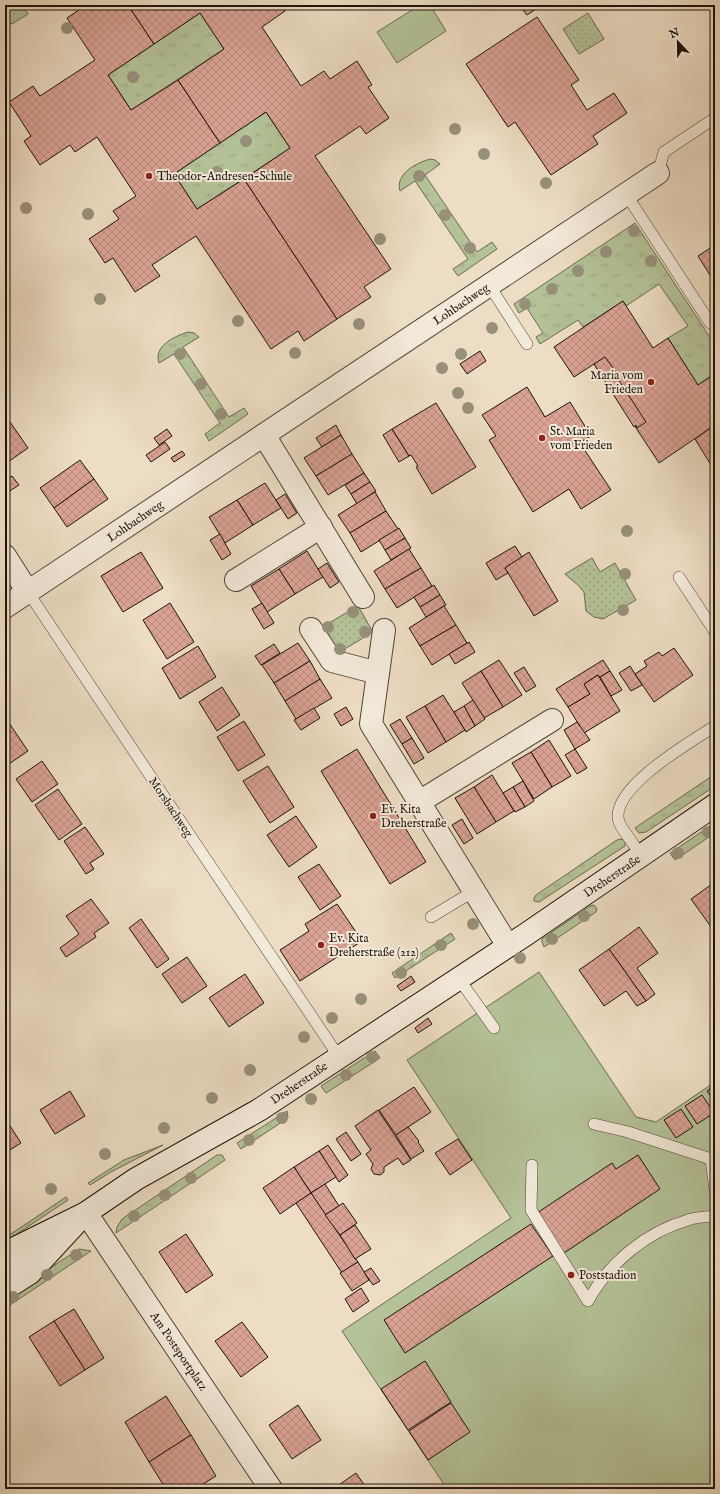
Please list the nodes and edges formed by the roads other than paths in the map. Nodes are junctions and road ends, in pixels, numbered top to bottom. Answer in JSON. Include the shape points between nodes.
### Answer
{"nodes":[{"id":1,"x":715,"y":118,"type":"edge"},
{"id":2,"x":658,"y":173,"type":"joint"},
{"id":3,"x":626,"y":194,"type":"junction"},
{"id":4,"x":489,"y":285,"type":"junction"},
{"id":5,"x":710,"y":323,"type":"dead end"},
{"id":6,"x":527,"y":344,"type":"dead end"},
{"id":7,"x":264,"y":435,"type":"junction"},
{"id":8,"x":321,"y":527,"type":"junction"},
{"id":9,"x":5,"y":556,"type":"edge"},
{"id":10,"x":679,"y":577,"type":"dead end"},
{"id":11,"x":236,"y":580,"type":"dead end"},
{"id":12,"x":28,"y":592,"type":"junction"},
{"id":13,"x":363,"y":597,"type":"dead end"},
{"id":14,"x":5,"y":607,"type":"edge"},
{"id":15,"x":311,"y":629,"type":"dead end"},
{"id":16,"x":384,"y":630,"type":"dead end"},
{"id":17,"x":715,"y":632,"type":"edge"},
{"id":18,"x":378,"y":673,"type":"junction"},
{"id":19,"x":552,"y":720,"type":"dead end"},
{"id":20,"x":715,"y":726,"type":"edge"},
{"id":21,"x":419,"y":802,"type":"junction"},
{"id":22,"x":715,"y":805,"type":"edge"},
{"id":23,"x":641,"y":856,"type":"junction"},
{"id":24,"x":474,"y":891,"type":"junction"},
{"id":25,"x":431,"y":917,"type":"dead end"},
{"id":26,"x":508,"y":946,"type":"junction"},
{"id":27,"x":459,"y":979,"type":"junction"},
{"id":28,"x":494,"y":1028,"type":"dead end"},
{"id":29,"x":339,"y":1057,"type":"junction"},
{"id":30,"x":594,"y":1124,"type":"dead end"},
{"id":31,"x":713,"y":1158,"type":"edge"},
{"id":32,"x":532,"y":1165,"type":"dead end"},
{"id":33,"x":715,"y":1190,"type":"edge"},
{"id":34,"x":86,"y":1213,"type":"junction"},
{"id":35,"x":715,"y":1216,"type":"edge"},
{"id":36,"x":5,"y":1253,"type":"edge"},
{"id":37,"x":5,"y":1274,"type":"edge"},
{"id":38,"x":5,"y":1289,"type":"edge"},
{"id":39,"x":271,"y":1489,"type":"edge"}],
"edges":[{"from":1,"to":2,"type":"lane","via":[[664,152]]},
{"from":2,"to":3,"type":"street","name":"Lohbachweg"},
{"from":3,"to":4,"type":"street","name":"Lohbachweg"},
{"from":3,"to":5,"type":"lane"},
{"from":4,"to":6,"type":"lane"},
{"from":4,"to":7,"type":"street","name":"Lohbachweg"},
{"from":7,"to":8,"type":"street"},
{"from":7,"to":12,"type":"street","name":"Lohbachweg"},
{"from":8,"to":11,"type":"street"},
{"from":8,"to":13,"type":"street"},
{"from":9,"to":12,"type":"street","name":"Morsbachweg"},
{"from":10,"to":17,"type":"lane"},
{"from":12,"to":14,"type":"street","name":"Lohbachweg"},
{"from":12,"to":29,"type":"lane","name":"Morsbachweg"},
{"from":15,"to":18,"type":"street","via":[[332,661]]},
{"from":16,"to":18,"type":"street"},
{"from":18,"to":21,"type":"street","via":[[371,724]]},
{"from":19,"to":21,"type":"street"},
{"from":20,"to":23,"type":"lane","via":[[658,763],[628,791],[620,807],[619,821]]},
{"from":21,"to":24,"type":"street"},
{"from":22,"to":23,"type":"street","name":"Dreherstraße"},
{"from":23,"to":26,"type":"street","name":"Dreherstraße"},
{"from":24,"to":25,"type":"lane"},
{"from":24,"to":26,"type":"street"},
{"from":26,"to":27,"type":"street","name":"Dreherstraße"},
{"from":27,"to":28,"type":"lane"},
{"from":27,"to":29,"type":"street","name":"Dreherstraße"},
{"from":29,"to":34,"type":"street","name":"Dreherstraße","via":[[259,1110],[136,1179]]},
{"from":30,"to":31,"type":"lane"},
{"from":31,"to":33,"type":"lane"},
{"from":32,"to":35,"type":"lane","via":[[531,1210],[588,1300],[595,1286],[621,1258],[649,1237],[689,1219]]},
{"from":34,"to":36,"type":"street","name":"Dreherstraße"},
{"from":34,"to":37,"type":"street","name":"Dreherstraße"},
{"from":34,"to":38,"type":"street","name":"Dreherstraße","via":[[30,1273]]},
{"from":34,"to":39,"type":"street","name":"Am Postsportplatz"}]}
